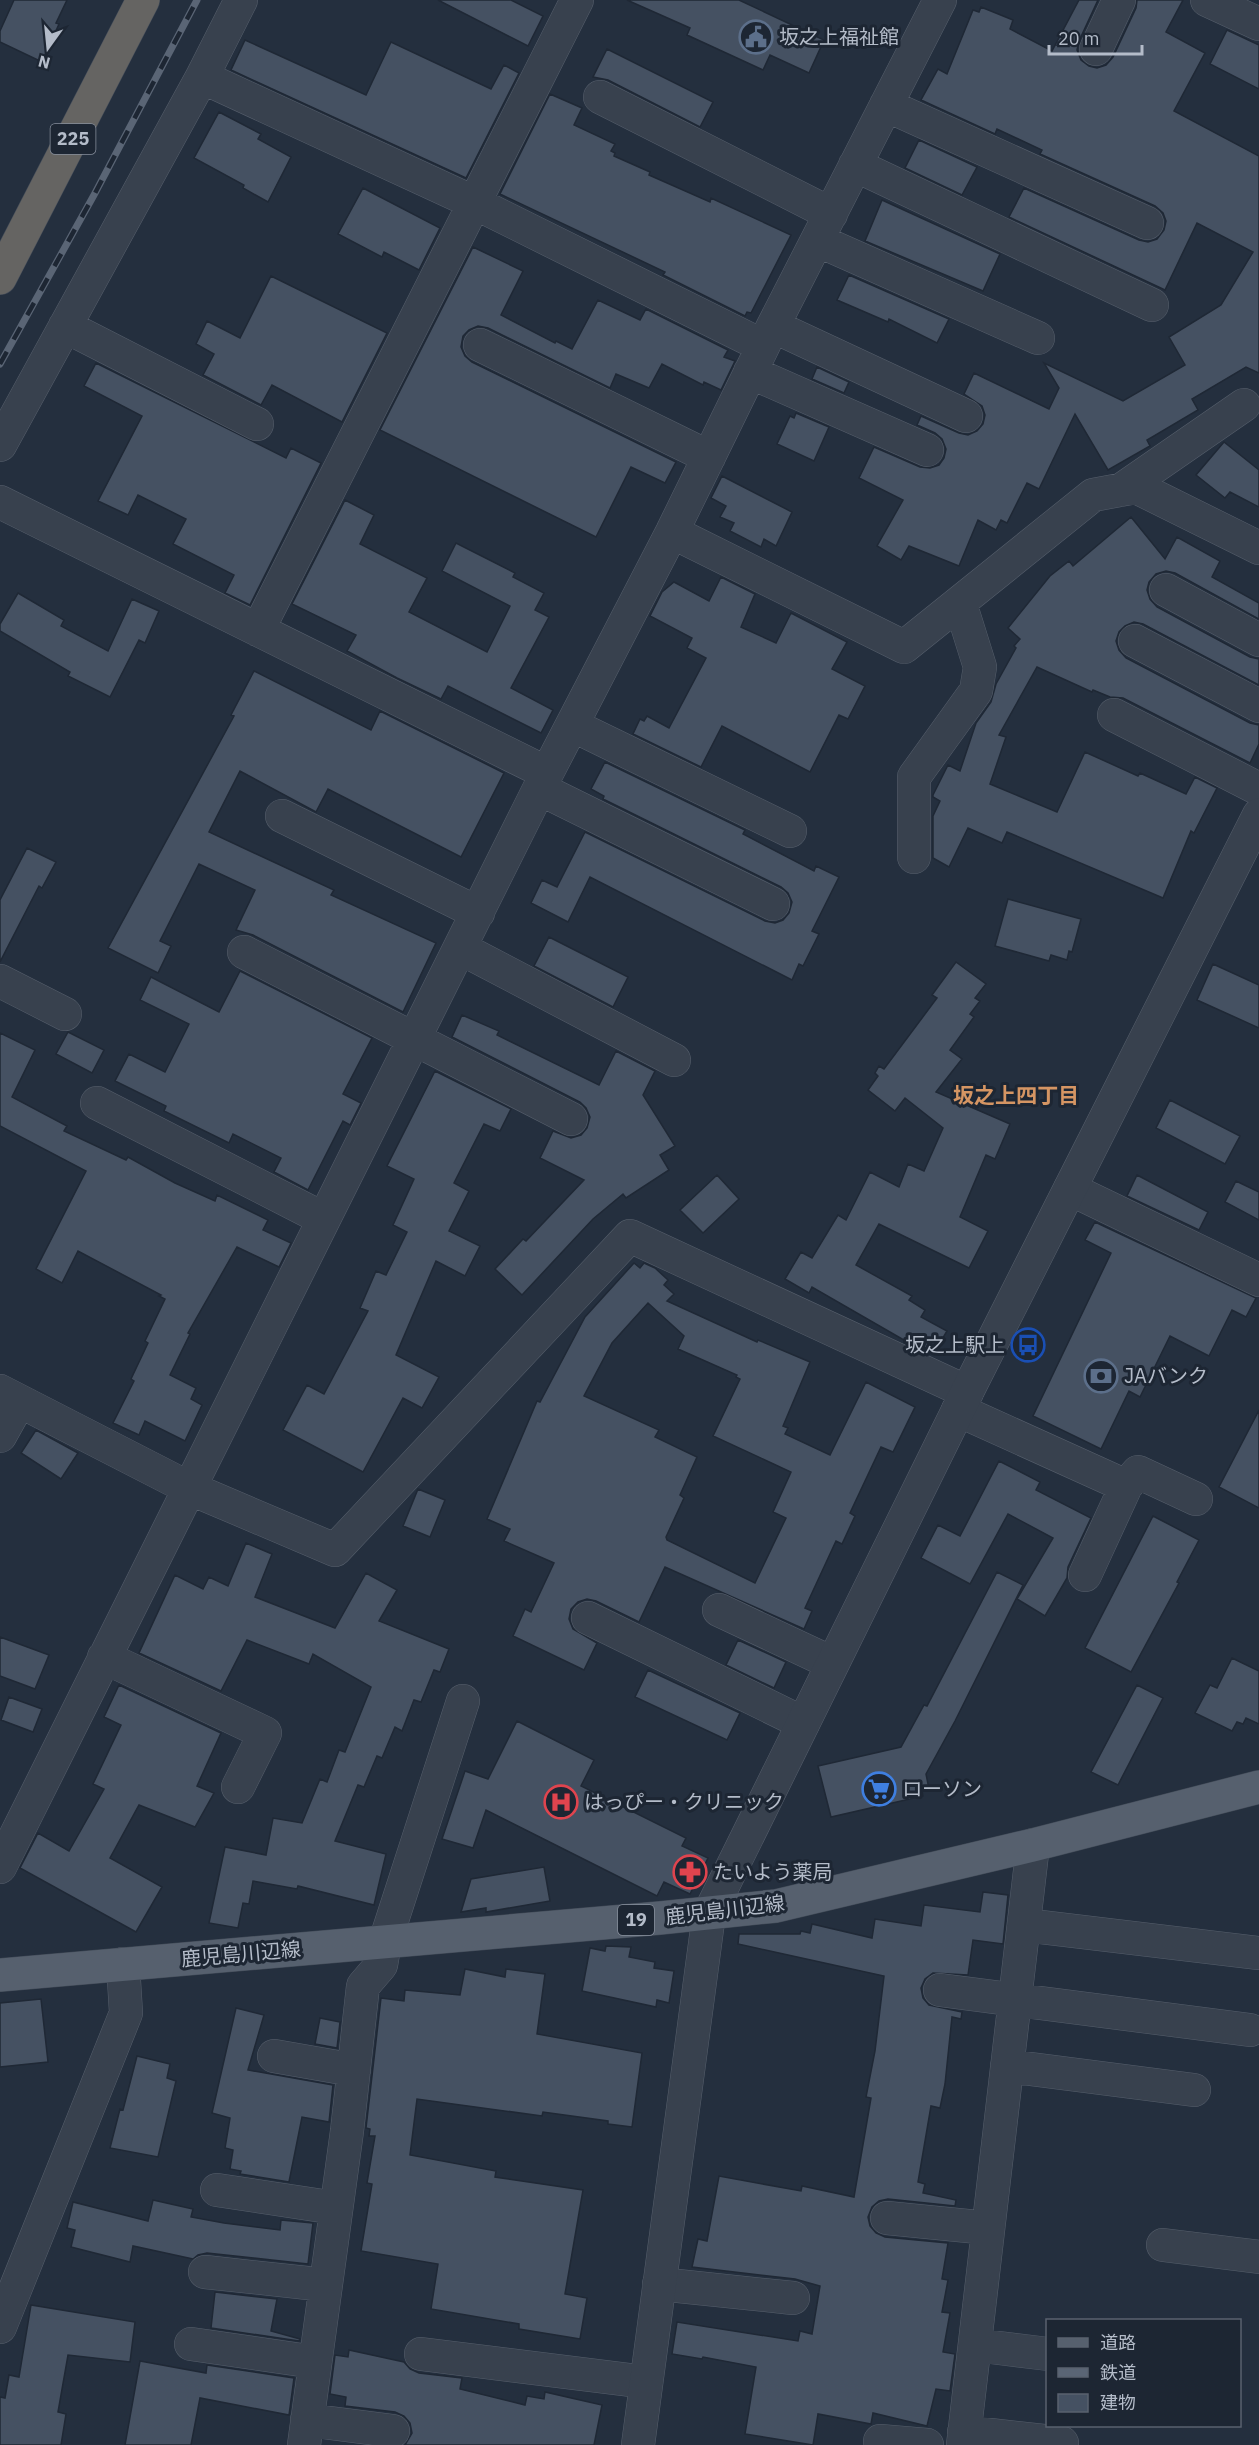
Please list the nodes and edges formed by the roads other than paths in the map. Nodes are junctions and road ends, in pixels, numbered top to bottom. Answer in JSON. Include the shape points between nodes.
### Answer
{"nodes":[{"id":1,"x":143,"y":0,"type":"edge"},
{"id":2,"x":241,"y":0,"type":"edge"},
{"id":3,"x":577,"y":0,"type":"edge"},
{"id":4,"x":1119,"y":0,"type":"edge"},
{"id":5,"x":1207,"y":0,"type":"edge"},
{"id":6,"x":929,"y":4,"type":"edge"},
{"id":7,"x":1259,"y":24,"type":"edge"},
{"id":8,"x":1096,"y":49,"type":"dead end"},
{"id":9,"x":202,"y":77,"type":"junction"},
{"id":10,"x":600,"y":97,"type":"dead end"},
{"id":11,"x":886,"y":105,"type":"junction"},
{"id":12,"x":855,"y":165,"type":"junction"},
{"id":13,"x":473,"y":202,"type":"junction"},
{"id":14,"x":1138,"y":210,"type":"dead end"},
{"id":15,"x":824,"y":227,"type":"junction"},
{"id":16,"x":0,"y":278,"type":"edge"},
{"id":17,"x":1152,"y":305,"type":"dead end"},
{"id":18,"x":65,"y":326,"type":"junction"},
{"id":19,"x":1038,"y":338,"type":"dead end"},
{"id":20,"x":480,"y":345,"type":"dead end"},
{"id":21,"x":762,"y":348,"type":"junction"},
{"id":22,"x":1244,"y":405,"type":"dead end"},
{"id":23,"x":966,"y":416,"type":"dead end"},
{"id":24,"x":257,"y":424,"type":"dead end"},
{"id":25,"x":0,"y":445,"type":"edge"},
{"id":26,"x":927,"y":450,"type":"dead end"},
{"id":27,"x":709,"y":457,"type":"junction"},
{"id":28,"x":1121,"y":490,"type":"junction"},
{"id":29,"x":0,"y":502,"type":"edge"},
{"id":30,"x":672,"y":532,"type":"junction"},
{"id":31,"x":1259,"y":548,"type":"edge"},
{"id":32,"x":1166,"y":590,"type":"dead end"},
{"id":33,"x":960,"y":603,"type":"junction"},
{"id":34,"x":258,"y":630,"type":"junction"},
{"id":35,"x":1259,"y":640,"type":"edge"},
{"id":36,"x":1135,"y":641,"type":"dead end"},
{"id":37,"x":1259,"y":706,"type":"edge"},
{"id":38,"x":1114,"y":715,"type":"dead end"},
{"id":39,"x":572,"y":725,"type":"junction"},
{"id":40,"x":544,"y":781,"type":"junction"},
{"id":41,"x":1259,"y":789,"type":"edge"},
{"id":42,"x":282,"y":816,"type":"dead end"},
{"id":43,"x":790,"y":831,"type":"dead end"},
{"id":44,"x":1255,"y":833,"type":"edge"},
{"id":45,"x":914,"y":857,"type":"dead end"},
{"id":46,"x":773,"y":904,"type":"dead end"},
{"id":47,"x":478,"y":913,"type":"junction"},
{"id":48,"x":460,"y":948,"type":"junction"},
{"id":49,"x":244,"y":952,"type":"dead end"},
{"id":50,"x":0,"y":981,"type":"edge"},
{"id":51,"x":65,"y":1014,"type":"dead end"},
{"id":52,"x":416,"y":1038,"type":"junction"},
{"id":53,"x":674,"y":1060,"type":"dead end"},
{"id":54,"x":97,"y":1103,"type":"dead end"},
{"id":55,"x":571,"y":1119,"type":"dead end"},
{"id":56,"x":1070,"y":1189,"type":"junction"},
{"id":57,"x":324,"y":1218,"type":"junction"},
{"id":58,"x":1259,"y":1280,"type":"edge"},
{"id":59,"x":9,"y":1396,"type":"edge"},
{"id":60,"x":962,"y":1401,"type":"junction"},
{"id":61,"x":0,"y":1436,"type":"edge"},
{"id":62,"x":1126,"y":1486,"type":"junction"},
{"id":63,"x":189,"y":1488,"type":"junction"},
{"id":64,"x":1196,"y":1499,"type":"dead end"},
{"id":65,"x":1085,"y":1575,"type":"dead end"},
{"id":66,"x":719,"y":1610,"type":"dead end"},
{"id":67,"x":588,"y":1618,"type":"dead end"},
{"id":68,"x":104,"y":1657,"type":"junction"},
{"id":69,"x":832,"y":1663,"type":"junction"},
{"id":70,"x":463,"y":1701,"type":"dead end"},
{"id":71,"x":803,"y":1724,"type":"junction"},
{"id":72,"x":238,"y":1787,"type":"dead end"},
{"id":73,"x":1259,"y":1787,"type":"edge"},
{"id":74,"x":1033,"y":1845,"type":"junction"},
{"id":75,"x":0,"y":1867,"type":"edge"},
{"id":76,"x":709,"y":1914,"type":"junction"},
{"id":77,"x":1024,"y":1925,"type":"junction"},
{"id":78,"x":385,"y":1942,"type":"junction"},
{"id":79,"x":1259,"y":1953,"type":"edge"},
{"id":80,"x":123,"y":1964,"type":"junction"},
{"id":81,"x":0,"y":1975,"type":"edge"},
{"id":82,"x":940,"y":1990,"type":"dead end"},
{"id":83,"x":1015,"y":2000,"type":"junction"},
{"id":84,"x":1250,"y":2030,"type":"dead end"},
{"id":85,"x":274,"y":2056,"type":"dead end"},
{"id":86,"x":1007,"y":2066,"type":"junction"},
{"id":87,"x":354,"y":2070,"type":"junction"},
{"id":88,"x":1194,"y":2090,"type":"dead end"},
{"id":89,"x":217,"y":2190,"type":"dead end"},
{"id":90,"x":336,"y":2208,"type":"junction"},
{"id":91,"x":887,"y":2218,"type":"dead end"},
{"id":92,"x":988,"y":2228,"type":"junction"},
{"id":93,"x":1163,"y":2245,"type":"dead end"},
{"id":94,"x":1259,"y":2257,"type":"edge"},
{"id":95,"x":205,"y":2272,"type":"dead end"},
{"id":96,"x":659,"y":2284,"type":"junction"},
{"id":97,"x":326,"y":2285,"type":"junction"},
{"id":98,"x":793,"y":2298,"type":"dead end"},
{"id":99,"x":3,"y":2310,"type":"edge"},
{"id":100,"x":191,"y":2344,"type":"dead end"},
{"id":101,"x":975,"y":2344,"type":"junction"},
{"id":102,"x":421,"y":2354,"type":"dead end"},
{"id":103,"x":1046,"y":2354,"type":"edge"},
{"id":104,"x":315,"y":2362,"type":"junction"},
{"id":105,"x":646,"y":2382,"type":"junction"},
{"id":106,"x":393,"y":2431,"type":"dead end"},
{"id":107,"x":305,"y":2433,"type":"edge"},
{"id":108,"x":964,"y":2438,"type":"edge"},
{"id":109,"x":880,"y":2441,"type":"dead end"},
{"id":110,"x":1062,"y":2443,"type":"dead end"},
{"id":111,"x":638,"y":2445,"type":"edge"},
{"id":112,"x":927,"y":2445,"type":"edge"}],
"edges":[{"from":1,"to":16,"type":"highway","number":"225"},
{"from":2,"to":9,"type":"street"},
{"from":3,"to":13,"type":"street"},
{"from":4,"to":8,"type":"street"},
{"from":5,"to":7,"type":"street"},
{"from":6,"to":11,"type":"street"},
{"from":9,"to":13,"type":"street"},
{"from":9,"to":18,"type":"street"},
{"from":10,"to":15,"type":"street"},
{"from":11,"to":12,"type":"street"},
{"from":11,"to":14,"type":"street"},
{"from":12,"to":15,"type":"street"},
{"from":12,"to":17,"type":"street"},
{"from":13,"to":21,"type":"street"},
{"from":13,"to":34,"type":"street"},
{"from":15,"to":19,"type":"street"},
{"from":15,"to":21,"type":"street"},
{"from":18,"to":24,"type":"street"},
{"from":18,"to":25,"type":"street"},
{"from":20,"to":27,"type":"street"},
{"from":21,"to":23,"type":"street"},
{"from":21,"to":26,"type":"street"},
{"from":21,"to":27,"type":"street"},
{"from":22,"to":28,"type":"street"},
{"from":27,"to":30,"type":"street"},
{"from":28,"to":31,"type":"street","via":[[1136,487]]},
{"from":28,"to":33,"type":"street","via":[[1093,495]]},
{"from":29,"to":34,"type":"street"},
{"from":30,"to":33,"type":"street","via":[[904,647]]},
{"from":30,"to":39,"type":"street"},
{"from":32,"to":35,"type":"street"},
{"from":33,"to":45,"type":"street","via":[[980,668],[976,691],[914,777]]},
{"from":34,"to":40,"type":"street"},
{"from":36,"to":37,"type":"street"},
{"from":38,"to":41,"type":"street"},
{"from":39,"to":40,"type":"street"},
{"from":39,"to":43,"type":"street"},
{"from":40,"to":46,"type":"street"},
{"from":40,"to":47,"type":"street"},
{"from":42,"to":47,"type":"street"},
{"from":44,"to":56,"type":"street"},
{"from":47,"to":48,"type":"street"},
{"from":48,"to":52,"type":"street"},
{"from":48,"to":53,"type":"street"},
{"from":49,"to":52,"type":"street"},
{"from":50,"to":51,"type":"street"},
{"from":52,"to":55,"type":"street"},
{"from":52,"to":57,"type":"street"},
{"from":54,"to":57,"type":"street"},
{"from":56,"to":58,"type":"street"},
{"from":56,"to":60,"type":"street"},
{"from":57,"to":63,"type":"street"},
{"from":59,"to":61,"type":"street"},
{"from":59,"to":63,"type":"street"},
{"from":60,"to":62,"type":"street"},
{"from":60,"to":63,"type":"street","via":[[630,1236],[335,1550]]},
{"from":60,"to":69,"type":"street"},
{"from":62,"to":64,"type":"street","via":[[1138,1472]]},
{"from":62,"to":65,"type":"street"},
{"from":63,"to":68,"type":"street"},
{"from":66,"to":69,"type":"street"},
{"from":67,"to":71,"type":"street"},
{"from":68,"to":72,"type":"street","via":[[265,1733]]},
{"from":68,"to":75,"type":"street"},
{"from":69,"to":71,"type":"street"},
{"from":70,"to":78,"type":"street"},
{"from":71,"to":76,"type":"street"},
{"from":73,"to":74,"type":"main road","name":"鹿児島川辺線","number":"19"},
{"from":74,"to":76,"type":"main road","name":"鹿児島川辺線","number":"19","via":[[776,1906]]},
{"from":74,"to":77,"type":"street"},
{"from":76,"to":78,"type":"main road","name":"鹿児島川辺線","number":"19"},
{"from":76,"to":96,"type":"street"},
{"from":77,"to":79,"type":"street"},
{"from":77,"to":83,"type":"street"},
{"from":78,"to":80,"type":"main road","name":"鹿児島川辺線","number":"19"},
{"from":78,"to":87,"type":"street","via":[[381,1965],[363,1986]]},
{"from":80,"to":81,"type":"main road","name":"鹿児島川辺線","number":"19"},
{"from":80,"to":99,"type":"street","via":[[126,2013]]},
{"from":82,"to":83,"type":"street"},
{"from":83,"to":84,"type":"street"},
{"from":83,"to":86,"type":"street"},
{"from":85,"to":87,"type":"street"},
{"from":86,"to":88,"type":"street"},
{"from":86,"to":92,"type":"street"},
{"from":87,"to":90,"type":"street"},
{"from":89,"to":90,"type":"street"},
{"from":90,"to":97,"type":"street"},
{"from":91,"to":92,"type":"street"},
{"from":92,"to":101,"type":"street"},
{"from":93,"to":94,"type":"street"},
{"from":95,"to":97,"type":"street"},
{"from":96,"to":98,"type":"street"},
{"from":96,"to":105,"type":"street"},
{"from":97,"to":104,"type":"street"},
{"from":100,"to":104,"type":"street"},
{"from":101,"to":103,"type":"street"},
{"from":101,"to":108,"type":"street"},
{"from":102,"to":105,"type":"street"},
{"from":104,"to":107,"type":"street"},
{"from":105,"to":111,"type":"street"},
{"from":106,"to":107,"type":"street"},
{"from":108,"to":110,"type":"street"},
{"from":109,"to":112,"type":"street"}]}
